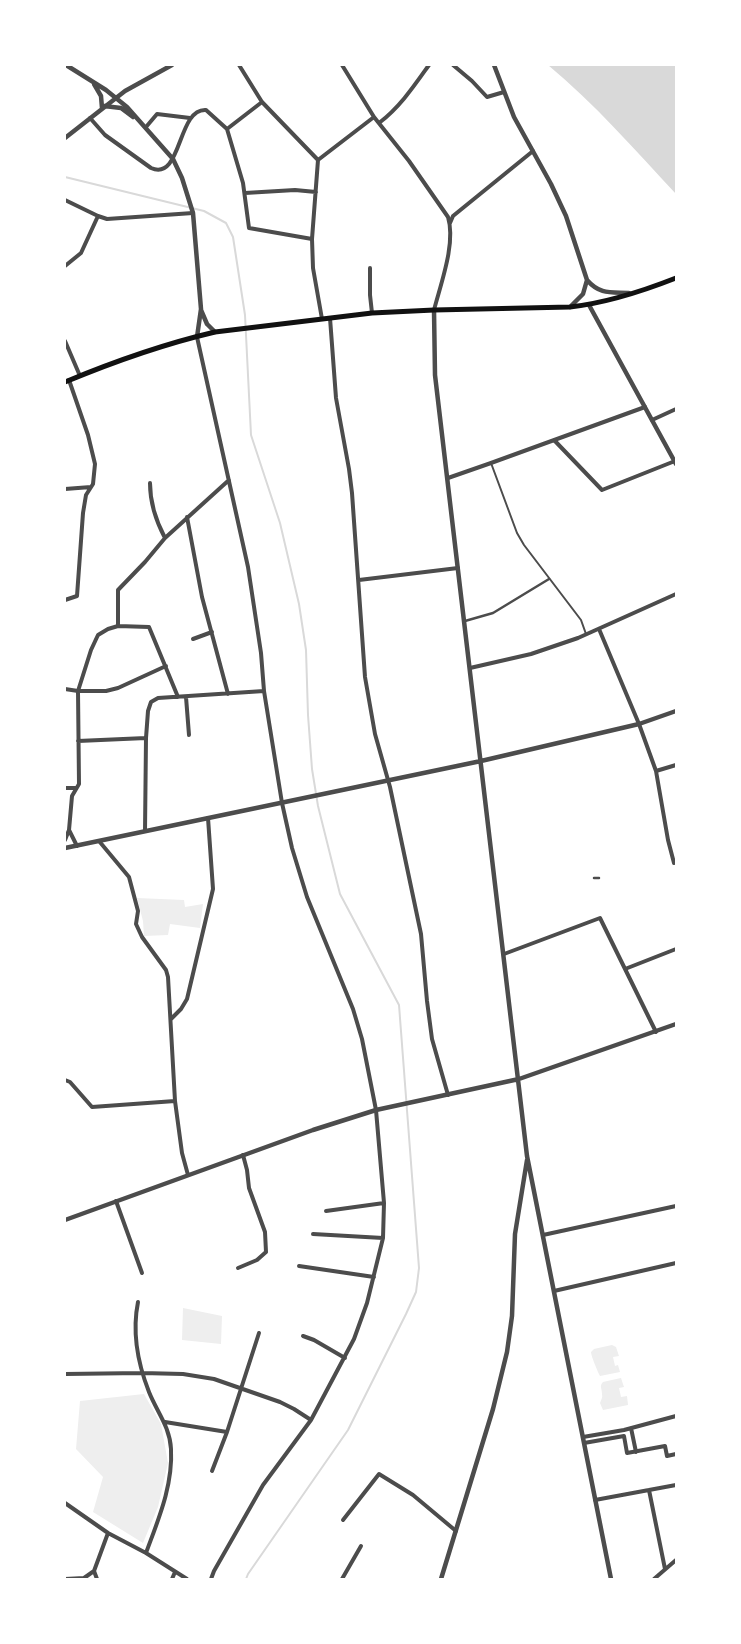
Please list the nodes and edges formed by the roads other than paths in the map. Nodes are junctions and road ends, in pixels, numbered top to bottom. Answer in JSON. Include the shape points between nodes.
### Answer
{"nodes":[{"id":1,"x":66,"y":65,"type":"edge"},
{"id":2,"x":172,"y":65,"type":"edge"},
{"id":3,"x":239,"y":65,"type":"edge"},
{"id":4,"x":342,"y":65,"type":"edge"},
{"id":5,"x":429,"y":65,"type":"edge"},
{"id":6,"x":453,"y":65,"type":"edge"},
{"id":7,"x":494,"y":65,"type":"edge"},
{"id":8,"x":93,"y":82,"type":"junction"},
{"id":9,"x":504,"y":92,"type":"junction"},
{"id":10,"x":115,"y":98,"type":"junction"},
{"id":11,"x":262,"y":102,"type":"junction"},
{"id":12,"x":103,"y":107,"type":"junction"},
{"id":13,"x":374,"y":117,"type":"junction"},
{"id":14,"x":90,"y":118,"type":"junction"},
{"id":15,"x":190,"y":118,"type":"junction"},
{"id":16,"x":379,"y":123,"type":"junction"},
{"id":17,"x":144,"y":125,"type":"junction"},
{"id":18,"x":227,"y":129,"type":"junction"},
{"id":19,"x":65,"y":138,"type":"edge"},
{"id":20,"x":533,"y":151,"type":"junction"},
{"id":21,"x":173,"y":159,"type":"junction"},
{"id":22,"x":318,"y":160,"type":"junction"},
{"id":23,"x":316,"y":192,"type":"junction"},
{"id":24,"x":245,"y":193,"type":"junction"},
{"id":25,"x":65,"y":200,"type":"edge"},
{"id":26,"x":193,"y":213,"type":"junction"},
{"id":27,"x":447,"y":214,"type":"junction"},
{"id":28,"x":98,"y":216,"type":"junction"},
{"id":29,"x":453,"y":216,"type":"junction"},
{"id":30,"x":450,"y":222,"type":"junction"},
{"id":31,"x":312,"y":239,"type":"junction"},
{"id":32,"x":65,"y":266,"type":"edge"},
{"id":33,"x":370,"y":268,"type":"dead end"},
{"id":34,"x":676,"y":278,"type":"edge"},
{"id":35,"x":587,"y":280,"type":"junction"},
{"id":36,"x":629,"y":293,"type":"junction"},
{"id":37,"x":590,"y":305,"type":"junction"},
{"id":38,"x":570,"y":307,"type":"junction"},
{"id":39,"x":201,"y":309,"type":"junction"},
{"id":40,"x":434,"y":310,"type":"junction"},
{"id":41,"x":372,"y":313,"type":"junction"},
{"id":42,"x":330,"y":318,"type":"junction"},
{"id":43,"x":322,"y":319,"type":"junction"},
{"id":44,"x":215,"y":332,"type":"junction"},
{"id":45,"x":196,"y":337,"type":"junction"},
{"id":46,"x":65,"y":342,"type":"edge"},
{"id":47,"x":80,"y":376,"type":"junction"},
{"id":48,"x":67,"y":381,"type":"edge"},
{"id":49,"x":645,"y":407,"type":"junction"},
{"id":50,"x":676,"y":409,"type":"edge"},
{"id":51,"x":652,"y":420,"type":"junction"},
{"id":52,"x":554,"y":440,"type":"junction"},
{"id":53,"x":675,"y":463,"type":"edge"},
{"id":54,"x":491,"y":464,"type":"junction"},
{"id":55,"x":448,"y":478,"type":"junction"},
{"id":56,"x":228,"y":480,"type":"junction"},
{"id":57,"x":150,"y":483,"type":"dead end"},
{"id":58,"x":91,"y":487,"type":"junction"},
{"id":59,"x":65,"y":489,"type":"edge"},
{"id":60,"x":188,"y":518,"type":"junction"},
{"id":61,"x":164,"y":538,"type":"junction"},
{"id":62,"x":458,"y":568,"type":"junction"},
{"id":63,"x":549,"y":579,"type":"junction"},
{"id":64,"x":359,"y":580,"type":"junction"},
{"id":65,"x":676,"y":594,"type":"edge"},
{"id":66,"x":65,"y":600,"type":"edge"},
{"id":67,"x":464,"y":621,"type":"junction"},
{"id":68,"x":118,"y":626,"type":"junction"},
{"id":69,"x":599,"y":629,"type":"junction"},
{"id":70,"x":212,"y":632,"type":"junction"},
{"id":71,"x":586,"y":634,"type":"junction"},
{"id":72,"x":193,"y":638,"type":"dead end"},
{"id":73,"x":166,"y":666,"type":"junction"},
{"id":74,"x":470,"y":668,"type":"junction"},
{"id":75,"x":65,"y":689,"type":"edge"},
{"id":76,"x":78,"y":691,"type":"junction"},
{"id":77,"x":264,"y":691,"type":"junction"},
{"id":78,"x":228,"y":694,"type":"junction"},
{"id":79,"x":178,"y":697,"type":"junction"},
{"id":80,"x":186,"y":697,"type":"junction"},
{"id":81,"x":676,"y":711,"type":"edge"},
{"id":82,"x":639,"y":724,"type":"junction"},
{"id":83,"x":189,"y":735,"type":"dead end"},
{"id":84,"x":146,"y":738,"type":"junction"},
{"id":85,"x":78,"y":742,"type":"junction"},
{"id":86,"x":481,"y":761,"type":"junction"},
{"id":87,"x":676,"y":766,"type":"edge"},
{"id":88,"x":656,"y":771,"type":"junction"},
{"id":89,"x":389,"y":781,"type":"junction"},
{"id":90,"x":65,"y":788,"type":"edge"},
{"id":91,"x":76,"y":788,"type":"junction"},
{"id":92,"x":282,"y":803,"type":"junction"},
{"id":93,"x":208,"y":818,"type":"junction"},
{"id":94,"x":69,"y":830,"type":"junction"},
{"id":95,"x":145,"y":831,"type":"junction"},
{"id":96,"x":65,"y":840,"type":"edge"},
{"id":97,"x":99,"y":841,"type":"junction"},
{"id":98,"x":77,"y":846,"type":"junction"},
{"id":99,"x":65,"y":848,"type":"edge"},
{"id":100,"x":675,"y":863,"type":"edge"},
{"id":101,"x":594,"y":878,"type":"dead end"},
{"id":102,"x":598,"y":878,"type":"dead end"},
{"id":103,"x":676,"y":949,"type":"edge"},
{"id":104,"x":504,"y":954,"type":"junction"},
{"id":105,"x":625,"y":969,"type":"junction"},
{"id":106,"x":171,"y":1019,"type":"junction"},
{"id":107,"x":676,"y":1024,"type":"edge"},
{"id":108,"x":656,"y":1032,"type":"junction"},
{"id":109,"x":519,"y":1079,"type":"junction"},
{"id":110,"x":65,"y":1080,"type":"edge"},
{"id":111,"x":448,"y":1095,"type":"junction"},
{"id":112,"x":175,"y":1101,"type":"junction"},
{"id":113,"x":376,"y":1110,"type":"junction"},
{"id":114,"x":243,"y":1155,"type":"junction"},
{"id":115,"x":528,"y":1156,"type":"junction"},
{"id":116,"x":188,"y":1175,"type":"junction"},
{"id":117,"x":116,"y":1201,"type":"junction"},
{"id":118,"x":384,"y":1203,"type":"junction"},
{"id":119,"x":676,"y":1206,"type":"edge"},
{"id":120,"x":326,"y":1211,"type":"dead end"},
{"id":121,"x":65,"y":1220,"type":"edge"},
{"id":122,"x":313,"y":1234,"type":"dead end"},
{"id":123,"x":543,"y":1235,"type":"junction"},
{"id":124,"x":383,"y":1238,"type":"junction"},
{"id":125,"x":676,"y":1263,"type":"edge"},
{"id":126,"x":299,"y":1266,"type":"dead end"},
{"id":127,"x":238,"y":1268,"type":"dead end"},
{"id":128,"x":142,"y":1273,"type":"dead end"},
{"id":129,"x":374,"y":1277,"type":"junction"},
{"id":130,"x":554,"y":1291,"type":"junction"},
{"id":131,"x":138,"y":1302,"type":"dead end"},
{"id":132,"x":259,"y":1332,"type":"dead end"},
{"id":133,"x":303,"y":1336,"type":"dead end"},
{"id":134,"x":344,"y":1358,"type":"junction"},
{"id":135,"x":142,"y":1373,"type":"junction"},
{"id":136,"x":65,"y":1374,"type":"edge"},
{"id":137,"x":241,"y":1389,"type":"junction"},
{"id":138,"x":676,"y":1416,"type":"edge"},
{"id":139,"x":311,"y":1420,"type":"junction"},
{"id":140,"x":165,"y":1422,"type":"junction"},
{"id":141,"x":631,"y":1428,"type":"junction"},
{"id":142,"x":228,"y":1432,"type":"junction"},
{"id":143,"x":583,"y":1437,"type":"junction"},
{"id":144,"x":584,"y":1443,"type":"junction"},
{"id":145,"x":636,"y":1452,"type":"junction"},
{"id":146,"x":676,"y":1454,"type":"edge"},
{"id":147,"x":212,"y":1471,"type":"dead end"},
{"id":148,"x":676,"y":1485,"type":"edge"},
{"id":149,"x":650,"y":1490,"type":"junction"},
{"id":150,"x":595,"y":1500,"type":"junction"},
{"id":151,"x":65,"y":1503,"type":"edge"},
{"id":152,"x":343,"y":1520,"type":"dead end"},
{"id":153,"x":456,"y":1531,"type":"junction"},
{"id":154,"x":108,"y":1533,"type":"junction"},
{"id":155,"x":361,"y":1546,"type":"dead end"},
{"id":156,"x":146,"y":1553,"type":"junction"},
{"id":157,"x":676,"y":1560,"type":"edge"},
{"id":158,"x":665,"y":1569,"type":"junction"},
{"id":159,"x":94,"y":1571,"type":"junction"},
{"id":160,"x":175,"y":1572,"type":"junction"},
{"id":161,"x":65,"y":1579,"type":"edge"},
{"id":162,"x":97,"y":1579,"type":"edge"},
{"id":163,"x":172,"y":1579,"type":"edge"},
{"id":164,"x":187,"y":1579,"type":"edge"},
{"id":165,"x":211,"y":1579,"type":"edge"},
{"id":166,"x":342,"y":1579,"type":"edge"},
{"id":167,"x":441,"y":1579,"type":"edge"},
{"id":168,"x":611,"y":1579,"type":"edge"},
{"id":169,"x":654,"y":1579,"type":"edge"}],
"edges":[{"from":1,"to":8,"type":"street"},
{"from":2,"to":10,"type":"street"},
{"from":3,"to":11,"type":"street"},
{"from":4,"to":13,"type":"street"},
{"from":5,"to":16,"type":"street","via":[[393,113]]},
{"from":6,"to":9,"type":"street","via":[[487,97]]},
{"from":7,"to":9,"type":"street"},
{"from":8,"to":10,"type":"street"},
{"from":8,"to":12,"type":"street","via":[[101,94]]},
{"from":9,"to":20,"type":"street"},
{"from":10,"to":12,"type":"street"},
{"from":10,"to":17,"type":"street"},
{"from":11,"to":18,"type":"street"},
{"from":11,"to":22,"type":"street"},
{"from":12,"to":14,"type":"street"},
{"from":12,"to":17,"type":"street","via":[[121,108]]},
{"from":13,"to":16,"type":"street"},
{"from":13,"to":22,"type":"street"},
{"from":14,"to":19,"type":"street"},
{"from":14,"to":21,"type":"street","via":[[105,135],[151,168],[160,170]]},
{"from":15,"to":17,"type":"street","via":[[157,114]]},
{"from":15,"to":18,"type":"street","via":[[200,110],[206,110]]},
{"from":15,"to":21,"type":"street"},
{"from":16,"to":27,"type":"street"},
{"from":17,"to":21,"type":"street"},
{"from":18,"to":24,"type":"street"},
{"from":20,"to":29,"type":"street"},
{"from":20,"to":35,"type":"street","via":[[566,216]]},
{"from":21,"to":26,"type":"street"},
{"from":22,"to":23,"type":"street"},
{"from":23,"to":24,"type":"street"},
{"from":23,"to":31,"type":"street"},
{"from":24,"to":31,"type":"street","via":[[249,228]]},
{"from":25,"to":28,"type":"street"},
{"from":26,"to":28,"type":"street","via":[[113,219]]},
{"from":26,"to":39,"type":"street"},
{"from":27,"to":29,"type":"street"},
{"from":27,"to":30,"type":"street"},
{"from":28,"to":32,"type":"street","via":[[81,253]]},
{"from":29,"to":30,"type":"street"},
{"from":30,"to":40,"type":"street","via":[[450,242]]},
{"from":31,"to":43,"type":"street","via":[[313,268]]},
{"from":33,"to":41,"type":"street"},
{"from":34,"to":36,"type":"main road"},
{"from":35,"to":36,"type":"street","via":[[598,291]]},
{"from":35,"to":38,"type":"street","via":[[583,294]]},
{"from":36,"to":37,"type":"main road"},
{"from":37,"to":38,"type":"main road"},
{"from":37,"to":49,"type":"street"},
{"from":38,"to":40,"type":"main road"},
{"from":39,"to":44,"type":"street","via":[[207,324]]},
{"from":39,"to":45,"type":"street"},
{"from":40,"to":41,"type":"main road"},
{"from":40,"to":55,"type":"street","via":[[435,375]]},
{"from":41,"to":42,"type":"main road"},
{"from":42,"to":43,"type":"main road"},
{"from":42,"to":64,"type":"street","via":[[336,398],[349,469]]},
{"from":43,"to":44,"type":"main road"},
{"from":44,"to":45,"type":"main road"},
{"from":45,"to":47,"type":"main road"},
{"from":45,"to":56,"type":"street"},
{"from":46,"to":47,"type":"street"},
{"from":47,"to":48,"type":"main road"},
{"from":48,"to":58,"type":"street","via":[[93,453],[95,464]]},
{"from":49,"to":51,"type":"street"},
{"from":49,"to":52,"type":"street"},
{"from":50,"to":51,"type":"street"},
{"from":51,"to":53,"type":"street"},
{"from":52,"to":53,"type":"street","via":[[602,490]]},
{"from":52,"to":54,"type":"street"},
{"from":54,"to":55,"type":"street"},
{"from":54,"to":63,"type":"lane","via":[[524,545]]},
{"from":55,"to":62,"type":"street"},
{"from":56,"to":60,"type":"street"},
{"from":56,"to":77,"type":"street","via":[[248,567]]},
{"from":57,"to":61,"type":"street","via":[[150,497]]},
{"from":58,"to":59,"type":"street"},
{"from":58,"to":66,"type":"street","via":[[83,513],[77,596]]},
{"from":60,"to":61,"type":"street"},
{"from":60,"to":70,"type":"street"},
{"from":61,"to":68,"type":"street","via":[[118,590]]},
{"from":62,"to":64,"type":"street"},
{"from":62,"to":67,"type":"street"},
{"from":63,"to":67,"type":"street","via":[[493,614]]},
{"from":63,"to":71,"type":"lane","via":[[581,620]]},
{"from":64,"to":89,"type":"street","via":[[365,676],[374,734]]},
{"from":65,"to":69,"type":"street"},
{"from":67,"to":74,"type":"street"},
{"from":68,"to":73,"type":"street","via":[[148,627]]},
{"from":68,"to":76,"type":"street","via":[[98,635]]},
{"from":69,"to":71,"type":"street"},
{"from":69,"to":82,"type":"street"},
{"from":70,"to":72,"type":"street"},
{"from":70,"to":78,"type":"street"},
{"from":71,"to":74,"type":"street","via":[[531,654]]},
{"from":73,"to":76,"type":"street","via":[[118,688]]},
{"from":73,"to":79,"type":"street"},
{"from":74,"to":86,"type":"street"},
{"from":75,"to":76,"type":"street"},
{"from":76,"to":85,"type":"street"},
{"from":77,"to":78,"type":"street"},
{"from":77,"to":92,"type":"street"},
{"from":78,"to":80,"type":"street"},
{"from":79,"to":80,"type":"street"},
{"from":79,"to":84,"type":"street","via":[[158,698],[150,702]]},
{"from":80,"to":83,"type":"street"},
{"from":81,"to":82,"type":"street"},
{"from":82,"to":86,"type":"street"},
{"from":82,"to":88,"type":"street"},
{"from":84,"to":85,"type":"street"},
{"from":84,"to":95,"type":"street"},
{"from":85,"to":91,"type":"street","via":[[79,784]]},
{"from":86,"to":89,"type":"street"},
{"from":86,"to":104,"type":"street"},
{"from":87,"to":88,"type":"street"},
{"from":88,"to":100,"type":"street"},
{"from":89,"to":92,"type":"street"},
{"from":89,"to":111,"type":"street","via":[[422,934],[432,1039]]},
{"from":90,"to":91,"type":"street"},
{"from":91,"to":94,"type":"street","via":[[72,796]]},
{"from":92,"to":93,"type":"street"},
{"from":92,"to":113,"type":"street","via":[[307,897],[353,1009]]},
{"from":93,"to":95,"type":"street"},
{"from":93,"to":106,"type":"street","via":[[213,890],[187,999]]},
{"from":94,"to":96,"type":"street"},
{"from":94,"to":98,"type":"street"},
{"from":95,"to":97,"type":"street"},
{"from":97,"to":98,"type":"street"},
{"from":97,"to":106,"type":"street","via":[[129,877],[138,911],[136,924],[166,970],[170,984]]},
{"from":98,"to":99,"type":"street"},
{"from":101,"to":102,"type":"street"},
{"from":103,"to":105,"type":"street"},
{"from":104,"to":105,"type":"street","via":[[600,918]]},
{"from":104,"to":109,"type":"street"},
{"from":105,"to":108,"type":"street"},
{"from":106,"to":112,"type":"street"},
{"from":107,"to":108,"type":"street"},
{"from":108,"to":109,"type":"street"},
{"from":109,"to":111,"type":"street"},
{"from":109,"to":115,"type":"street"},
{"from":110,"to":112,"type":"street","via":[[92,1107]]},
{"from":111,"to":113,"type":"street"},
{"from":112,"to":116,"type":"street"},
{"from":113,"to":114,"type":"street"},
{"from":113,"to":118,"type":"street"},
{"from":114,"to":116,"type":"street"},
{"from":114,"to":127,"type":"street","via":[[250,1190],[265,1232],[266,1252]]},
{"from":115,"to":123,"type":"street"},
{"from":115,"to":153,"type":"street","via":[[514,1234],[512,1316],[506,1352],[493,1408]]},
{"from":116,"to":117,"type":"street"},
{"from":117,"to":121,"type":"street"},
{"from":117,"to":128,"type":"street"},
{"from":118,"to":120,"type":"street"},
{"from":118,"to":124,"type":"street"},
{"from":119,"to":123,"type":"street"},
{"from":122,"to":124,"type":"street"},
{"from":123,"to":130,"type":"street"},
{"from":124,"to":129,"type":"street"},
{"from":125,"to":130,"type":"street"},
{"from":126,"to":129,"type":"street"},
{"from":129,"to":134,"type":"street","via":[[354,1339]]},
{"from":130,"to":143,"type":"street"},
{"from":131,"to":135,"type":"street","via":[[134,1318]]},
{"from":132,"to":137,"type":"street"},
{"from":133,"to":134,"type":"street"},
{"from":134,"to":139,"type":"street"},
{"from":135,"to":136,"type":"street"},
{"from":135,"to":137,"type":"street","via":[[184,1374],[214,1379]]},
{"from":135,"to":140,"type":"street"},
{"from":137,"to":139,"type":"street","via":[[280,1402]]},
{"from":137,"to":142,"type":"street"},
{"from":138,"to":141,"type":"street"},
{"from":139,"to":165,"type":"street","via":[[263,1485]]},
{"from":140,"to":142,"type":"street"},
{"from":140,"to":156,"type":"street","via":[[171,1449],[170,1478]]},
{"from":141,"to":143,"type":"street"},
{"from":141,"to":145,"type":"street"},
{"from":142,"to":147,"type":"street"},
{"from":143,"to":144,"type":"street"},
{"from":144,"to":145,"type":"street","via":[[624,1436],[627,1453]]},
{"from":144,"to":150,"type":"street"},
{"from":145,"to":146,"type":"street","via":[[665,1446],[667,1456]]},
{"from":148,"to":149,"type":"street"},
{"from":149,"to":150,"type":"street"},
{"from":149,"to":158,"type":"street"},
{"from":150,"to":168,"type":"street"},
{"from":151,"to":154,"type":"street"},
{"from":152,"to":153,"type":"street","via":[[379,1474],[413,1495]]},
{"from":153,"to":167,"type":"street"},
{"from":154,"to":156,"type":"street"},
{"from":154,"to":159,"type":"street"},
{"from":155,"to":166,"type":"street"},
{"from":156,"to":160,"type":"street"},
{"from":157,"to":158,"type":"street"},
{"from":158,"to":169,"type":"street"},
{"from":159,"to":161,"type":"street","via":[[84,1578]]},
{"from":159,"to":162,"type":"street"},
{"from":160,"to":163,"type":"street"},
{"from":160,"to":164,"type":"street"}]}
